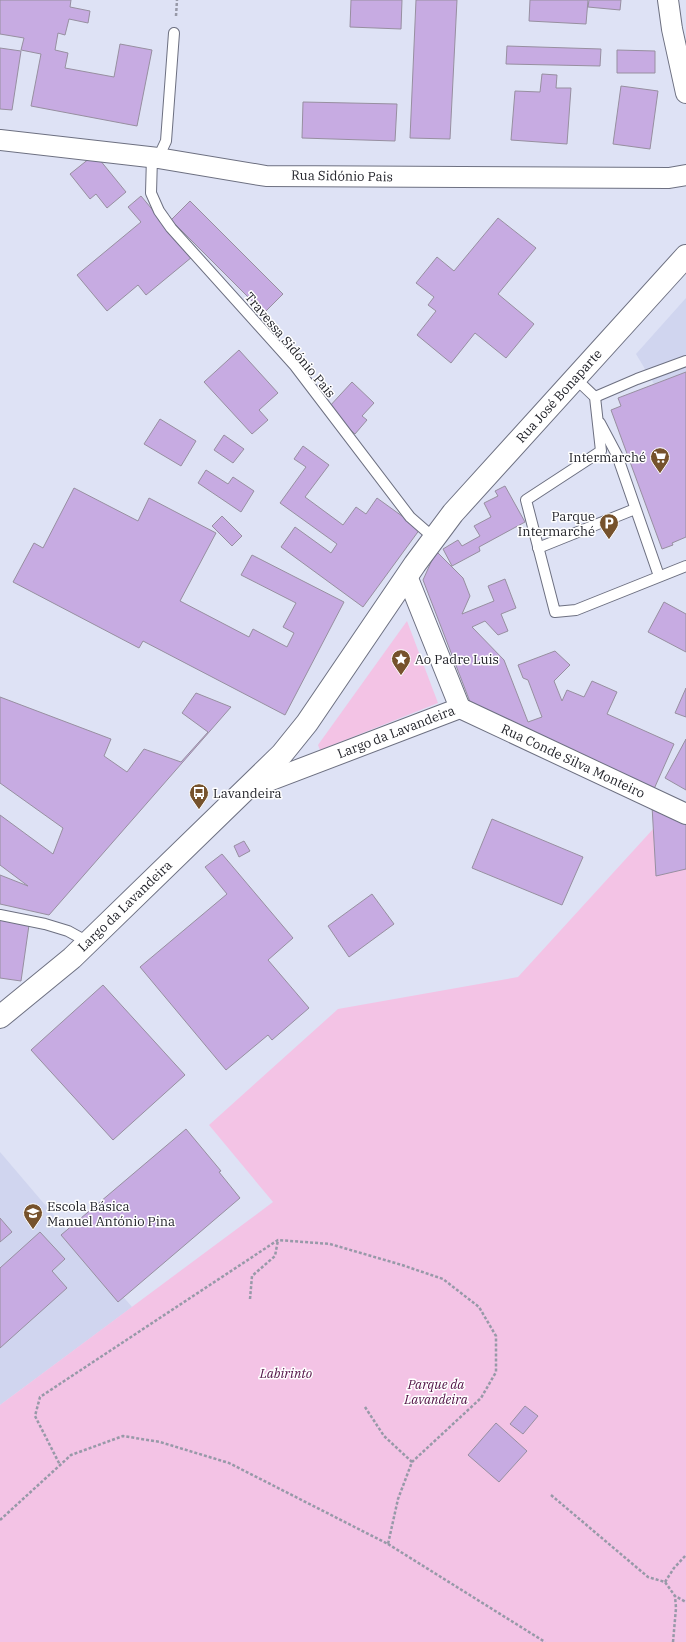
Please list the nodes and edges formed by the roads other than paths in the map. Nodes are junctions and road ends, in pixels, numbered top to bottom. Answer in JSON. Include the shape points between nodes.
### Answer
{"nodes":[{"id":1,"x":668,"y":0,"type":"edge"},
{"id":2,"x":174,"y":33,"type":"dead end"},
{"id":3,"x":686,"y":93,"type":"edge"},
{"id":4,"x":0,"y":140,"type":"edge"},
{"id":5,"x":155,"y":158,"type":"junction"},
{"id":6,"x":686,"y":175,"type":"edge"},
{"id":7,"x":686,"y":256,"type":"edge"},
{"id":8,"x":686,"y":353,"type":"edge"},
{"id":9,"x":681,"y":362,"type":"edge"},
{"id":10,"x":576,"y":378,"type":"junction"},
{"id":11,"x":596,"y":397,"type":"junction"},
{"id":12,"x":598,"y":419,"type":"junction"},
{"id":13,"x":636,"y":509,"type":"junction"},
{"id":14,"x":434,"y":538,"type":"junction"},
{"id":15,"x":538,"y":548,"type":"junction"},
{"id":16,"x":686,"y":566,"type":"edge"},
{"id":17,"x":407,"y":576,"type":"junction"},
{"id":18,"x":659,"y":576,"type":"junction"},
{"id":19,"x":460,"y":708,"type":"junction"},
{"id":20,"x":245,"y":790,"type":"junction"},
{"id":21,"x":686,"y":814,"type":"edge"},
{"id":22,"x":0,"y":915,"type":"edge"},
{"id":23,"x":88,"y":942,"type":"junction"},
{"id":24,"x":0,"y":1017,"type":"edge"}],
"edges":[{"from":1,"to":3,"type":"street"},
{"from":2,"to":5,"type":"lane","via":[[166,141]]},
{"from":4,"to":5,"type":"street","name":"Rua Sidónio Pais"},
{"from":5,"to":6,"type":"street","name":"Rua Sidónio Pais","via":[[266,176],[669,178]]},
{"from":5,"to":14,"type":"lane","name":"Travessa Sidónio Pais","via":[[151,193],[171,228],[295,366],[410,517]]},
{"from":7,"to":10,"type":"main road","name":"Rua José Bonaparte"},
{"from":8,"to":9,"type":"lane"},
{"from":9,"to":11,"type":"lane"},
{"from":10,"to":11,"type":"lane"},
{"from":10,"to":14,"type":"main road","name":"Rua José Bonaparte","via":[[453,513]]},
{"from":11,"to":12,"type":"lane"},
{"from":12,"to":13,"type":"lane","via":[[617,455]]},
{"from":12,"to":15,"type":"lane","via":[[601,452],[526,500]]},
{"from":13,"to":15,"type":"lane"},
{"from":13,"to":18,"type":"lane"},
{"from":14,"to":17,"type":"main road","name":"Largo da Lavandeira"},
{"from":15,"to":18,"type":"lane","via":[[555,612],[576,610]]},
{"from":16,"to":18,"type":"lane"},
{"from":17,"to":19,"type":"street","name":"Largo da Lavandeira"},
{"from":17,"to":20,"type":"main road","name":"Largo da Lavandeira","via":[[307,723],[282,754]]},
{"from":19,"to":20,"type":"street","name":"Largo da Lavandeira"},
{"from":19,"to":21,"type":"street","name":"Rua Conde Silva Monteiro"},
{"from":20,"to":23,"type":"main road","name":"Largo da Lavandeira"},
{"from":22,"to":23,"type":"lane","via":[[68,931]]},
{"from":23,"to":24,"type":"main road","name":"Largo da Lavandeira"}]}
